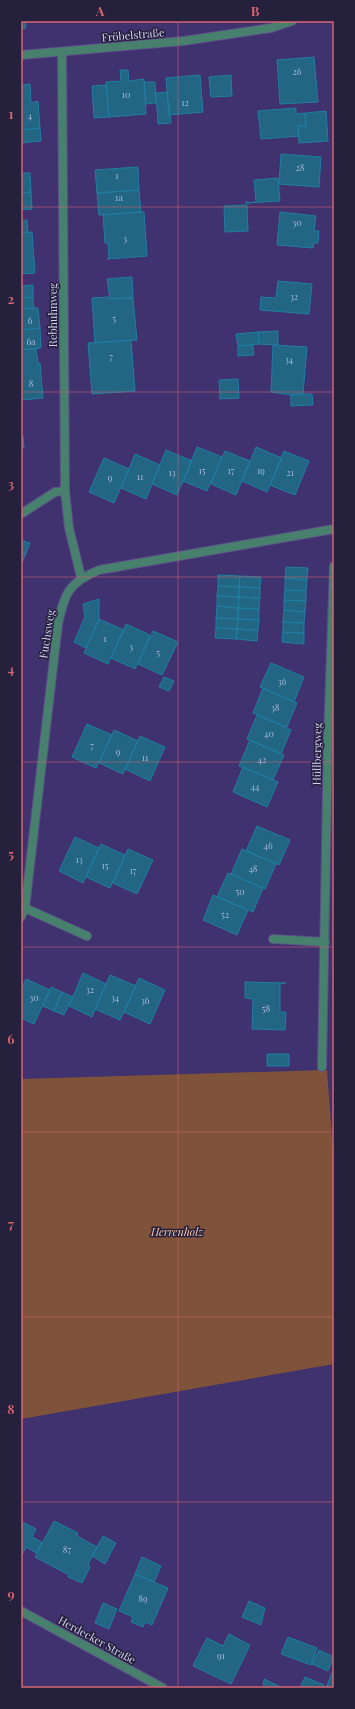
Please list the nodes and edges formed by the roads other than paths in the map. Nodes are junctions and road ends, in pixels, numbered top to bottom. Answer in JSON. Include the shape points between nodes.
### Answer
{"nodes":[{"id":1,"x":292,"y":21,"type":"edge"},
{"id":2,"x":62,"y":52,"type":"junction"},
{"id":3,"x":21,"y":55,"type":"edge"},
{"id":4,"x":65,"y":491,"type":"junction"},
{"id":5,"x":21,"y":514,"type":"edge"},
{"id":6,"x":334,"y":528,"type":"edge"},
{"id":7,"x":334,"y":566,"type":"edge"},
{"id":8,"x":81,"y":577,"type":"junction"},
{"id":9,"x":25,"y":908,"type":"junction"},
{"id":10,"x":21,"y":917,"type":"edge"},
{"id":11,"x":87,"y":936,"type":"dead end"},
{"id":12,"x":273,"y":939,"type":"dead end"},
{"id":13,"x":325,"y":942,"type":"junction"},
{"id":14,"x":322,"y":1067,"type":"dead end"},
{"id":15,"x":21,"y":1611,"type":"edge"},
{"id":16,"x":163,"y":1688,"type":"edge"}],
"edges":[{"from":1,"to":2,"type":"street","name":"Fröbelstraße","via":[[271,28],[183,41]]},
{"from":2,"to":3,"type":"street","name":"Fröbelstraße"},
{"from":2,"to":4,"type":"street","name":"Rebhuhnweg"},
{"from":4,"to":5,"type":"street","via":[[55,492]]},
{"from":4,"to":8,"type":"street","name":"Rebhuhnweg","via":[[69,528]]},
{"from":6,"to":8,"type":"street","via":[[99,570]]},
{"from":7,"to":13,"type":"street","name":"Hüllbergweg"},
{"from":8,"to":9,"type":"street","name":"Fuchsweg","via":[[70,589],[58,624]]},
{"from":9,"to":10,"type":"street","name":"Fuchsweg"},
{"from":9,"to":11,"type":"street"},
{"from":12,"to":13,"type":"street"},
{"from":13,"to":14,"type":"street","name":"Hüllbergweg"},
{"from":15,"to":16,"type":"street","name":"Herdecker Straße"}]}
